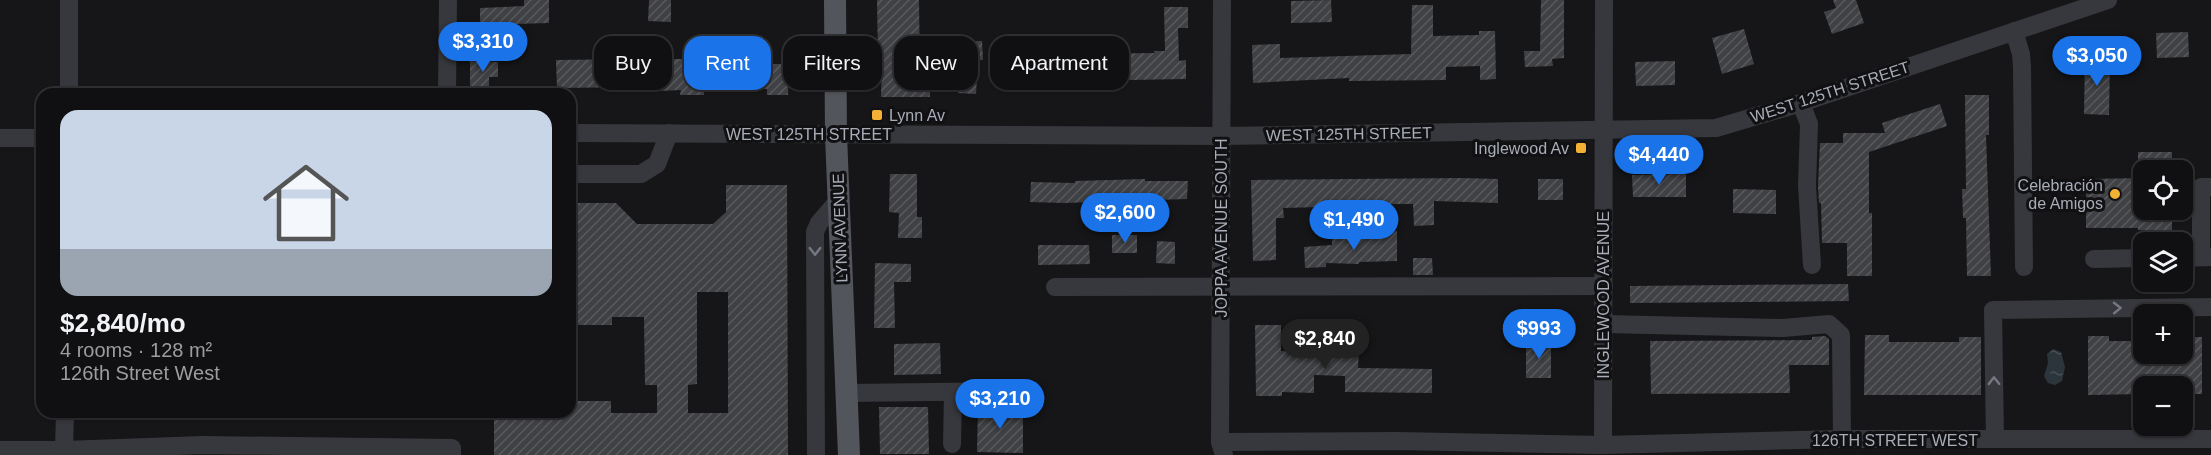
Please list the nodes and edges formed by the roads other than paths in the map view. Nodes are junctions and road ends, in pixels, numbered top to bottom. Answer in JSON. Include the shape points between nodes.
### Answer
{"nodes":[{"id":1,"x":69,"y":0,"type":"edge"},
{"id":2,"x":447,"y":0,"type":"edge"},
{"id":3,"x":835,"y":0,"type":"edge"},
{"id":4,"x":1222,"y":0,"type":"edge"},
{"id":5,"x":1604,"y":0,"type":"edge"},
{"id":6,"x":2108,"y":0,"type":"edge"},
{"id":7,"x":2014,"y":31,"type":"junction"},
{"id":8,"x":69,"y":88,"type":"edge"},
{"id":9,"x":447,"y":88,"type":"edge"},
{"id":10,"x":1801,"y":103,"type":"junction"},
{"id":11,"x":1603,"y":130,"type":"junction"},
{"id":12,"x":576,"y":133,"type":"edge"},
{"id":13,"x":669,"y":134,"type":"junction"},
{"id":14,"x":836,"y":135,"type":"junction"},
{"id":15,"x":1221,"y":136,"type":"junction"},
{"id":16,"x":0,"y":138,"type":"edge"},
{"id":17,"x":36,"y":138,"type":"edge"},
{"id":18,"x":576,"y":174,"type":"edge"},
{"id":19,"x":2211,"y":187,"type":"edge"},
{"id":20,"x":838,"y":201,"type":"junction"},
{"id":21,"x":2206,"y":257,"type":"edge"},
{"id":22,"x":2133,"y":258,"type":"edge"},
{"id":23,"x":2094,"y":259,"type":"dead end"},
{"id":24,"x":1812,"y":265,"type":"dead end"},
{"id":25,"x":2024,"y":267,"type":"dead end"},
{"id":26,"x":1604,"y":286,"type":"junction"},
{"id":27,"x":1055,"y":287,"type":"dead end"},
{"id":28,"x":1221,"y":287,"type":"junction"},
{"id":29,"x":2211,"y":307,"type":"edge"},
{"id":30,"x":1604,"y":324,"type":"junction"},
{"id":31,"x":1022,"y":391,"type":"dead end"},
{"id":32,"x":952,"y":392,"type":"junction"},
{"id":33,"x":847,"y":393,"type":"junction"},
{"id":34,"x":65,"y":418,"type":"edge"},
{"id":35,"x":1842,"y":439,"type":"junction"},
{"id":36,"x":2211,"y":439,"type":"edge"},
{"id":37,"x":1995,"y":440,"type":"junction"},
{"id":38,"x":952,"y":444,"type":"dead end"},
{"id":39,"x":1603,"y":446,"type":"junction"},
{"id":40,"x":1222,"y":448,"type":"edge"},
{"id":41,"x":0,"y":450,"type":"edge"},
{"id":42,"x":64,"y":450,"type":"junction"},
{"id":43,"x":203,"y":450,"type":"edge"},
{"id":44,"x":452,"y":451,"type":"edge"},
{"id":45,"x":26,"y":453,"type":"edge"},
{"id":46,"x":816,"y":455,"type":"edge"},
{"id":47,"x":849,"y":455,"type":"edge"}],
"edges":[{"from":1,"to":8,"type":"street"},
{"from":2,"to":9,"type":"street"},
{"from":3,"to":14,"type":"main road","name":"LYNN AVENUE"},
{"from":4,"to":15,"type":"street","name":"JOPPA AVENUE SOUTH"},
{"from":5,"to":11,"type":"street","name":"INGLEWOOD AVENUE"},
{"from":6,"to":7,"type":"street","name":"WEST 125TH STREET"},
{"from":7,"to":10,"type":"street","name":"WEST 125TH STREET"},
{"from":7,"to":25,"type":"street","via":[[2022,67]]},
{"from":10,"to":11,"type":"street","name":"WEST 125TH STREET","via":[[1716,128]]},
{"from":10,"to":24,"type":"street","via":[[1809,124],[1807,186]]},
{"from":11,"to":15,"type":"street","name":"WEST 125TH STREET"},
{"from":11,"to":26,"type":"street","name":"INGLEWOOD AVENUE"},
{"from":12,"to":13,"type":"street","name":"WEST 125TH STREET"},
{"from":13,"to":14,"type":"street","name":"WEST 125TH STREET"},
{"from":13,"to":18,"type":"street","via":[[657,164],[641,174]]},
{"from":14,"to":15,"type":"street","name":"WEST 125TH STREET"},
{"from":14,"to":20,"type":"main road","name":"LYNN AVENUE"},
{"from":15,"to":28,"type":"street","name":"JOPPA AVENUE SOUTH"},
{"from":16,"to":17,"type":"street"},
{"from":19,"to":21,"type":"street","via":[[2200,187]]},
{"from":20,"to":33,"type":"main road","name":"LYNN AVENUE"},
{"from":20,"to":46,"type":"street","one_way":true,"via":[[819,223],[815,235]]},
{"from":22,"to":23,"type":"street"},
{"from":26,"to":28,"type":"street"},
{"from":26,"to":30,"type":"street","name":"INGLEWOOD AVENUE"},
{"from":27,"to":28,"type":"street"},
{"from":28,"to":40,"type":"street","name":"JOPPA AVENUE SOUTH"},
{"from":37,"to":29,"type":"street","one_way":true,"via":[[1993,310]]},
{"from":30,"to":35,"type":"street","via":[[1783,328],[1829,324],[1841,335]]},
{"from":30,"to":39,"type":"street","name":"INGLEWOOD AVENUE"},
{"from":31,"to":32,"type":"street"},
{"from":32,"to":33,"type":"street"},
{"from":32,"to":38,"type":"street"},
{"from":33,"to":47,"type":"main road","name":"LYNN AVENUE"},
{"from":34,"to":42,"type":"street"},
{"from":35,"to":37,"type":"street","name":"126TH STREET WEST"},
{"from":35,"to":39,"type":"street","name":"126TH STREET WEST"},
{"from":36,"to":37,"type":"street","name":"126TH STREET WEST"},
{"from":39,"to":40,"type":"street","name":"126TH STREET WEST","via":[[1396,441]]},
{"from":41,"to":45,"type":"street"},
{"from":42,"to":43,"type":"street"},
{"from":42,"to":45,"type":"street"},
{"from":43,"to":44,"type":"street"}]}
